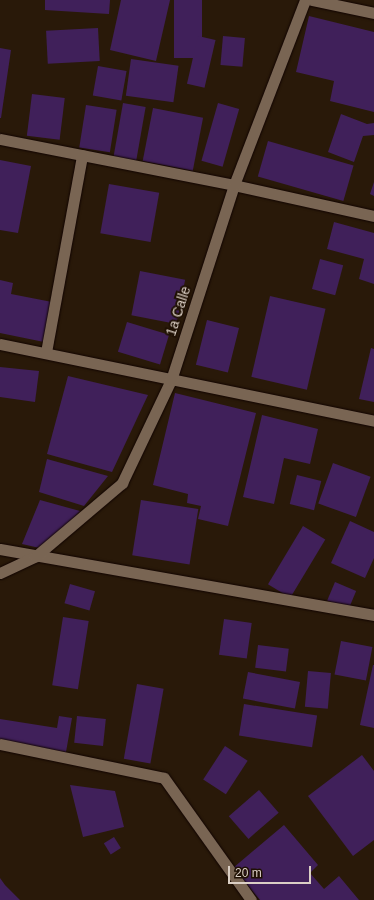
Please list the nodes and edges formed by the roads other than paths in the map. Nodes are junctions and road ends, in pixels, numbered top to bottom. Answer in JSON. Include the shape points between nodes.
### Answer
{"nodes":[{"id":1,"x":305,"y":0,"type":"edge"},
{"id":2,"x":312,"y":0,"type":"edge"},
{"id":3,"x":374,"y":13,"type":"edge"},
{"id":4,"x":0,"y":139,"type":"edge"},
{"id":5,"x":82,"y":155,"type":"junction"},
{"id":6,"x":234,"y":185,"type":"junction"},
{"id":7,"x":374,"y":216,"type":"edge"},
{"id":8,"x":0,"y":344,"type":"edge"},
{"id":9,"x":46,"y":352,"type":"junction"},
{"id":10,"x":171,"y":380,"type":"junction"},
{"id":11,"x":374,"y":421,"type":"edge"},
{"id":12,"x":0,"y":549,"type":"edge"},
{"id":13,"x":36,"y":556,"type":"junction"},
{"id":14,"x":0,"y":573,"type":"edge"},
{"id":15,"x":374,"y":615,"type":"edge"},
{"id":16,"x":0,"y":744,"type":"edge"},
{"id":17,"x":251,"y":900,"type":"edge"}],
"edges":[{"from":1,"to":6,"type":"street","name":"1a Calle"},
{"from":2,"to":3,"type":"street"},
{"from":4,"to":5,"type":"street"},
{"from":5,"to":6,"type":"street"},
{"from":5,"to":9,"type":"street"},
{"from":6,"to":7,"type":"street"},
{"from":6,"to":10,"type":"street","name":"1a Calle"},
{"from":8,"to":9,"type":"street"},
{"from":9,"to":10,"type":"street"},
{"from":10,"to":11,"type":"street"},
{"from":10,"to":13,"type":"street","name":"1a Calle","via":[[122,483]]},
{"from":12,"to":13,"type":"street"},
{"from":13,"to":14,"type":"street","name":"1a Calle"},
{"from":13,"to":15,"type":"street"},
{"from":16,"to":17,"type":"street","via":[[164,778]]}]}
